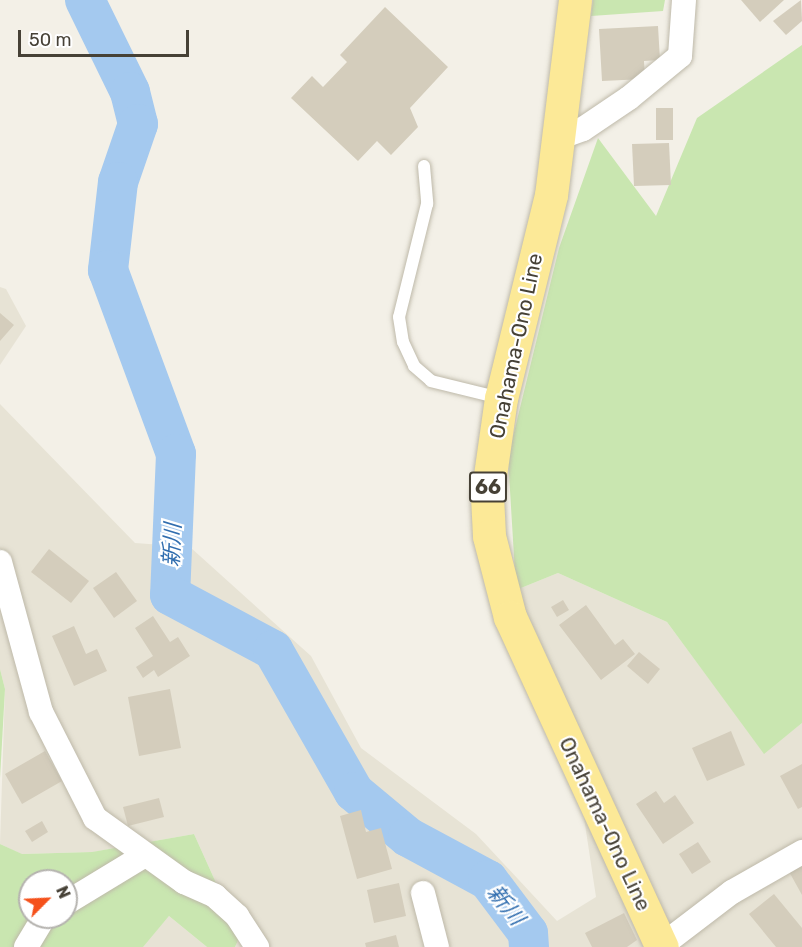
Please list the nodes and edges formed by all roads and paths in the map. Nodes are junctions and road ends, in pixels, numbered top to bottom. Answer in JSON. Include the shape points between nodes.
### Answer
{"nodes":[{"id":1,"x":575,"y":0,"type":"edge"},
{"id":2,"x":684,"y":0,"type":"edge"},
{"id":3,"x":561,"y":137,"type":"junction"},
{"id":4,"x":424,"y":166,"type":"dead end"},
{"id":5,"x":501,"y":398,"type":"junction"},
{"id":6,"x":0,"y":562,"type":"edge"},
{"id":7,"x":802,"y":852,"type":"edge"},
{"id":8,"x":145,"y":855,"type":"junction"},
{"id":9,"x":423,"y":892,"type":"dead end"},
{"id":10,"x":78,"y":896,"type":"edge"},
{"id":11,"x":37,"y":929,"type":"edge"},
{"id":12,"x":661,"y":946,"type":"edge"},
{"id":13,"x":26,"y":947,"type":"edge"},
{"id":14,"x":257,"y":947,"type":"edge"},
{"id":15,"x":437,"y":947,"type":"edge"}],
"edges":[{"from":1,"to":3,"type":"main road","name":"Onahama-Ono Line","number":"66"},
{"from":2,"to":3,"type":"street","via":[[680,56],[629,98],[583,129]]},
{"from":3,"to":5,"type":"main road","name":"Onahama-Ono Line","number":"66"},
{"from":4,"to":5,"type":"lane","via":[[427,204],[399,317],[403,342],[414,366],[430,381]]},
{"from":5,"to":12,"type":"main road","name":"Onahama-Ono Line","number":"66","via":[[487,496],[495,569],[510,617]]},
{"from":6,"to":8,"type":"street","via":[[41,712],[56,747],[95,818]]},
{"from":7,"to":12,"type":"street","via":[[732,892]]},
{"from":8,"to":10,"type":"street"},
{"from":8,"to":14,"type":"street","via":[[184,882],[215,896],[237,916]]},
{"from":9,"to":15,"type":"street"},
{"from":11,"to":13,"type":"street"}]}
